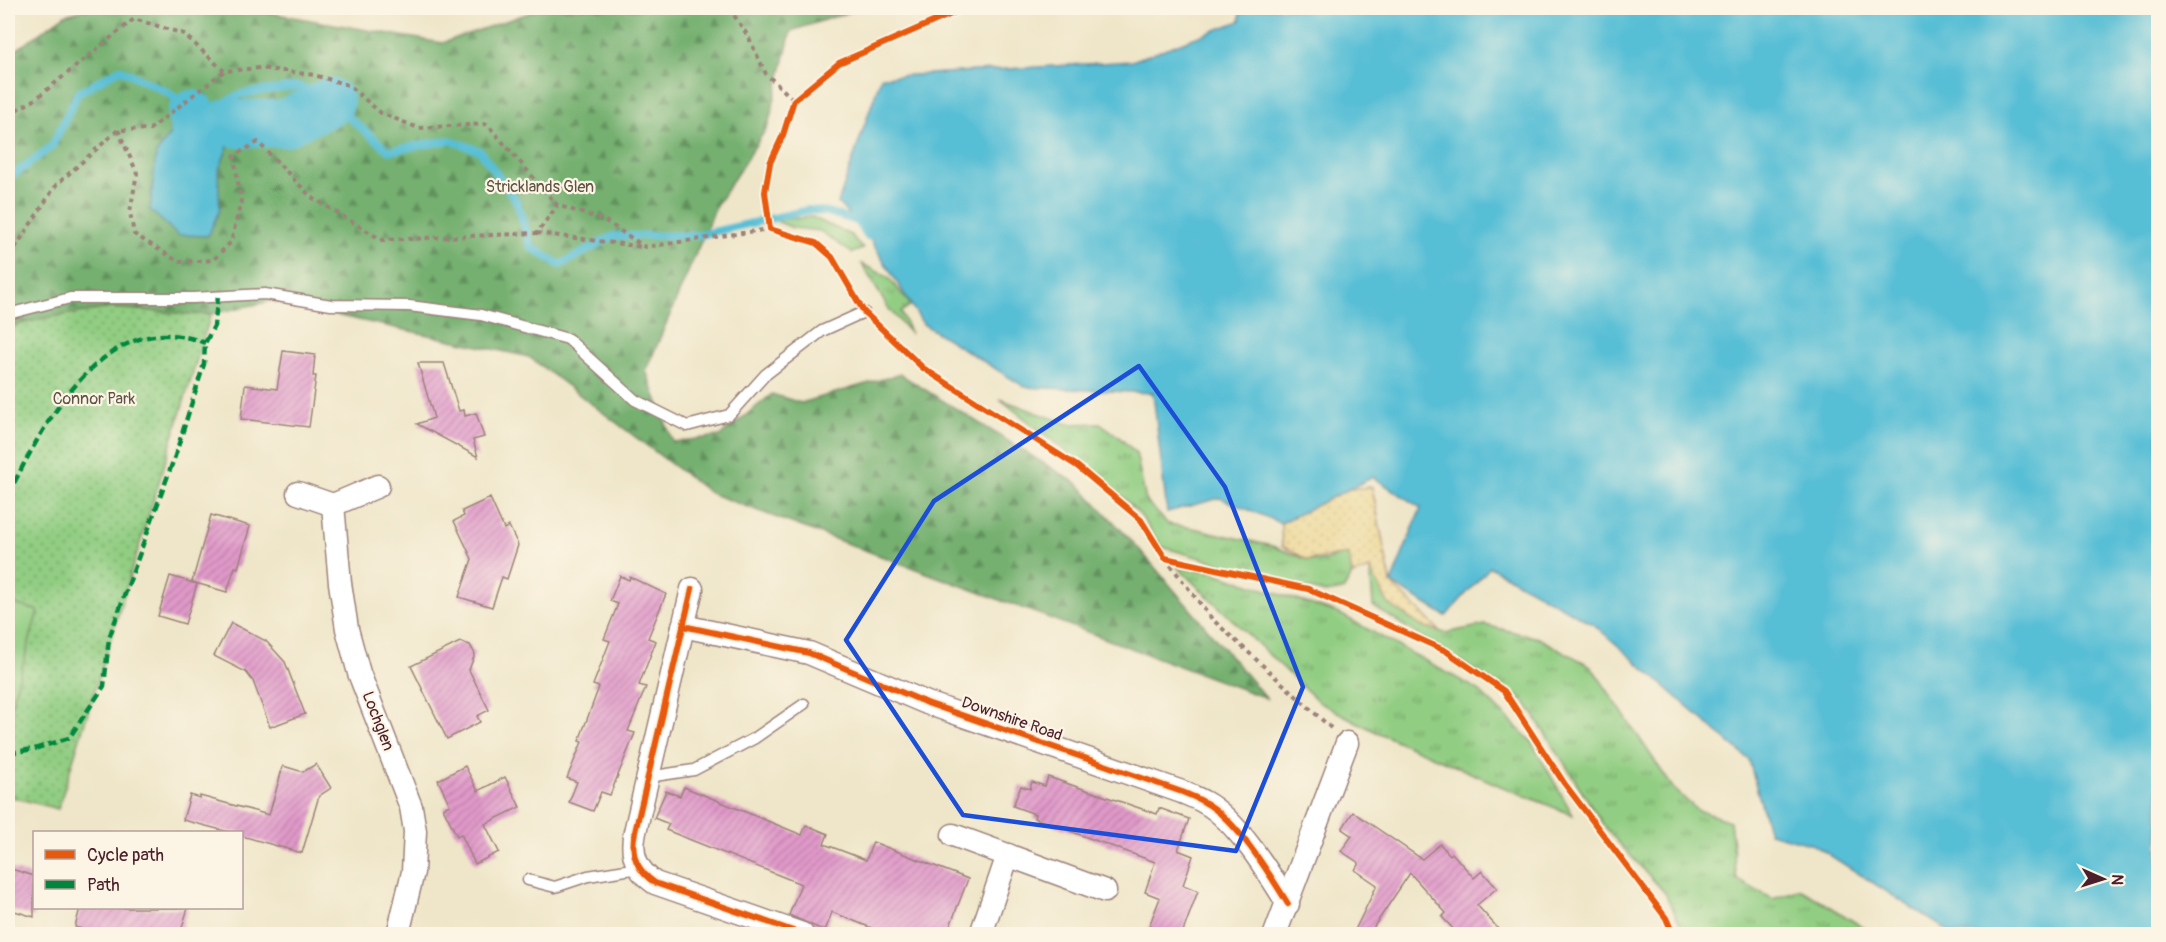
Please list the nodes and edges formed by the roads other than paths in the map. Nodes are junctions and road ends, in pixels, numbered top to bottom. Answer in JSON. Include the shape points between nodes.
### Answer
{"nodes":[{"id":1,"x":864,"y":312,"type":"road end"},
{"id":2,"x":8,"y":314,"type":"edge"},
{"id":3,"x":378,"y":486,"type":"dead end"},
{"id":4,"x":298,"y":493,"type":"dead end"},
{"id":5,"x":333,"y":505,"type":"junction"},
{"id":6,"x":692,"y":589,"type":"dead end"},
{"id":7,"x":683,"y":626,"type":"junction"},
{"id":8,"x":804,"y":704,"type":"dead end"},
{"id":9,"x":1347,"y":742,"type":"road end"},
{"id":10,"x":648,"y":777,"type":"junction"},
{"id":11,"x":953,"y":835,"type":"dead end"},
{"id":12,"x":1008,"y":855,"type":"junction"},
{"id":13,"x":639,"y":868,"type":"junction"},
{"id":14,"x":528,"y":880,"type":"dead end"},
{"id":15,"x":1105,"y":891,"type":"dead end"},
{"id":16,"x":1287,"y":904,"type":"junction"},
{"id":17,"x":398,"y":934,"type":"edge"},
{"id":18,"x":802,"y":934,"type":"edge"},
{"id":19,"x":981,"y":934,"type":"edge"},
{"id":20,"x":1275,"y":934,"type":"edge"}],
"edges":[{"from":1,"to":2,"type":"lane","via":[[822,331],[765,375],[729,415],[687,426],[635,400],[568,339],[481,315],[409,306],[331,305],[265,294],[70,298]]},
{"from":3,"to":5,"type":"street"},
{"from":4,"to":5,"type":"street"},
{"from":5,"to":17,"type":"street","name":"Lochglen","via":[[347,629],[359,673],[406,790],[416,831],[413,872]]},
{"from":6,"to":7,"type":"street"},
{"from":7,"to":10,"type":"street"},
{"from":7,"to":16,"type":"street","name":"Downshire Road","via":[[809,652],[927,703],[1205,802],[1248,844]]},
{"from":8,"to":10,"type":"lane","via":[[755,738],[694,770]]},
{"from":9,"to":16,"type":"street"},
{"from":10,"to":13,"type":"street","via":[[632,844]]},
{"from":11,"to":12,"type":"street"},
{"from":12,"to":15,"type":"street"},
{"from":12,"to":19,"type":"street"},
{"from":13,"to":14,"type":"lane","via":[[588,876],[555,887]]},
{"from":13,"to":18,"type":"street","via":[[646,877],[667,888]]},
{"from":16,"to":20,"type":"street"}]}
